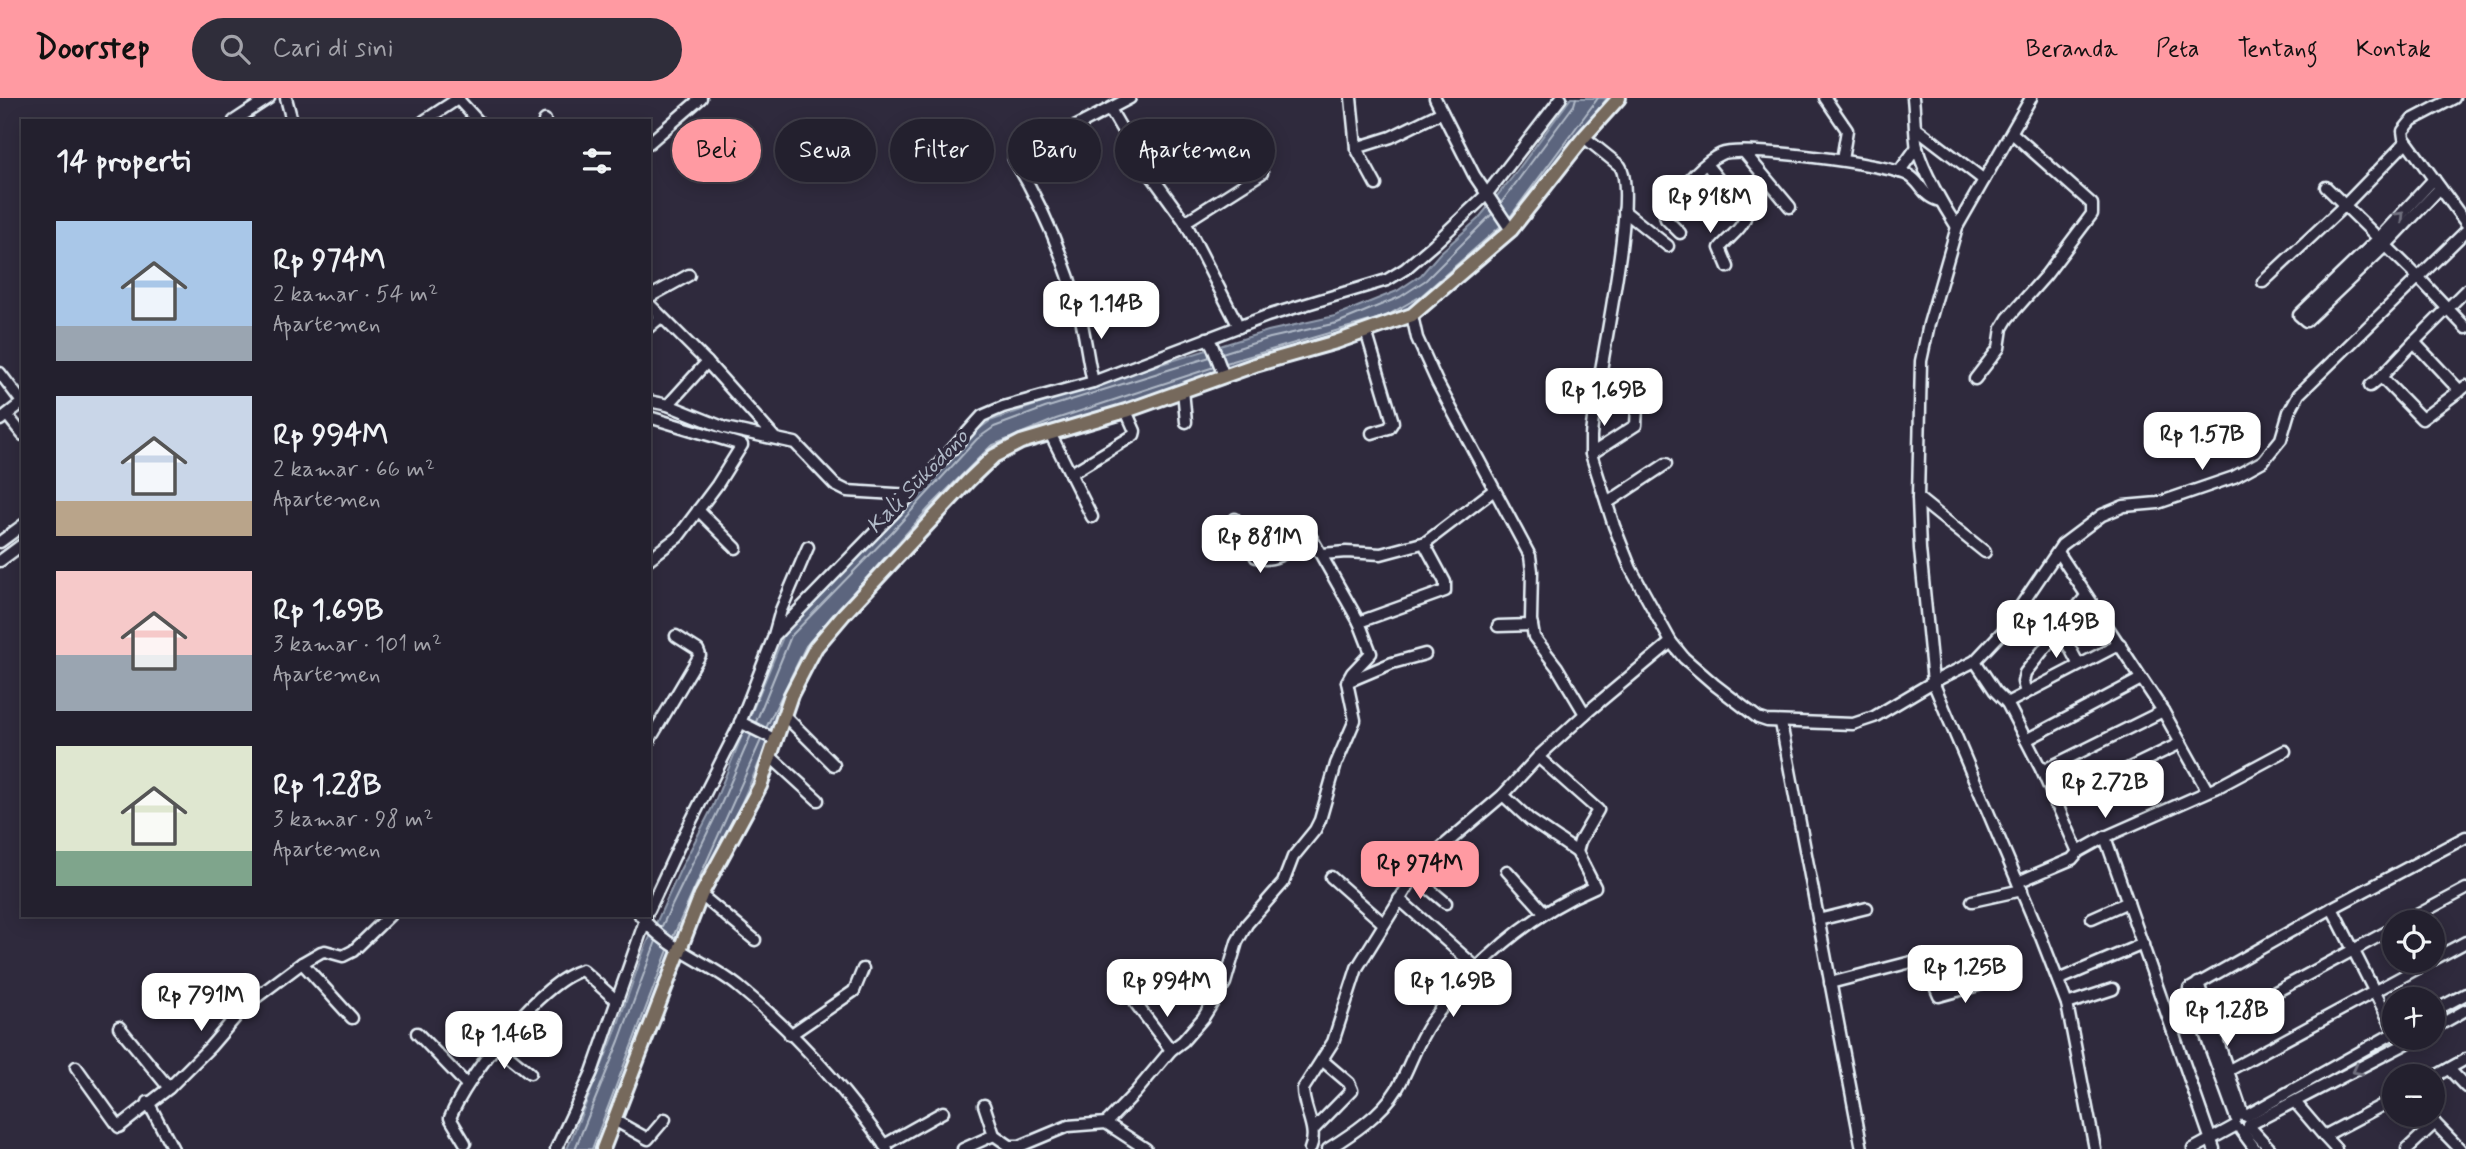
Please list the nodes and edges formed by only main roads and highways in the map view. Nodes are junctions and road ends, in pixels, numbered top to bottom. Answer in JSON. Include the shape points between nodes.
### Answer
{"nodes":[{"id":1,"x":1619,"y":98,"type":"edge"},
{"id":2,"x":603,"y":1149,"type":"edge"}],
"edges":[{"from":1,"to":2,"type":"main road","via":[[1510,229],[1412,315],[1223,374],[999,452],[968,481],[816,647],[774,739],[760,786],[701,895]]}]}
